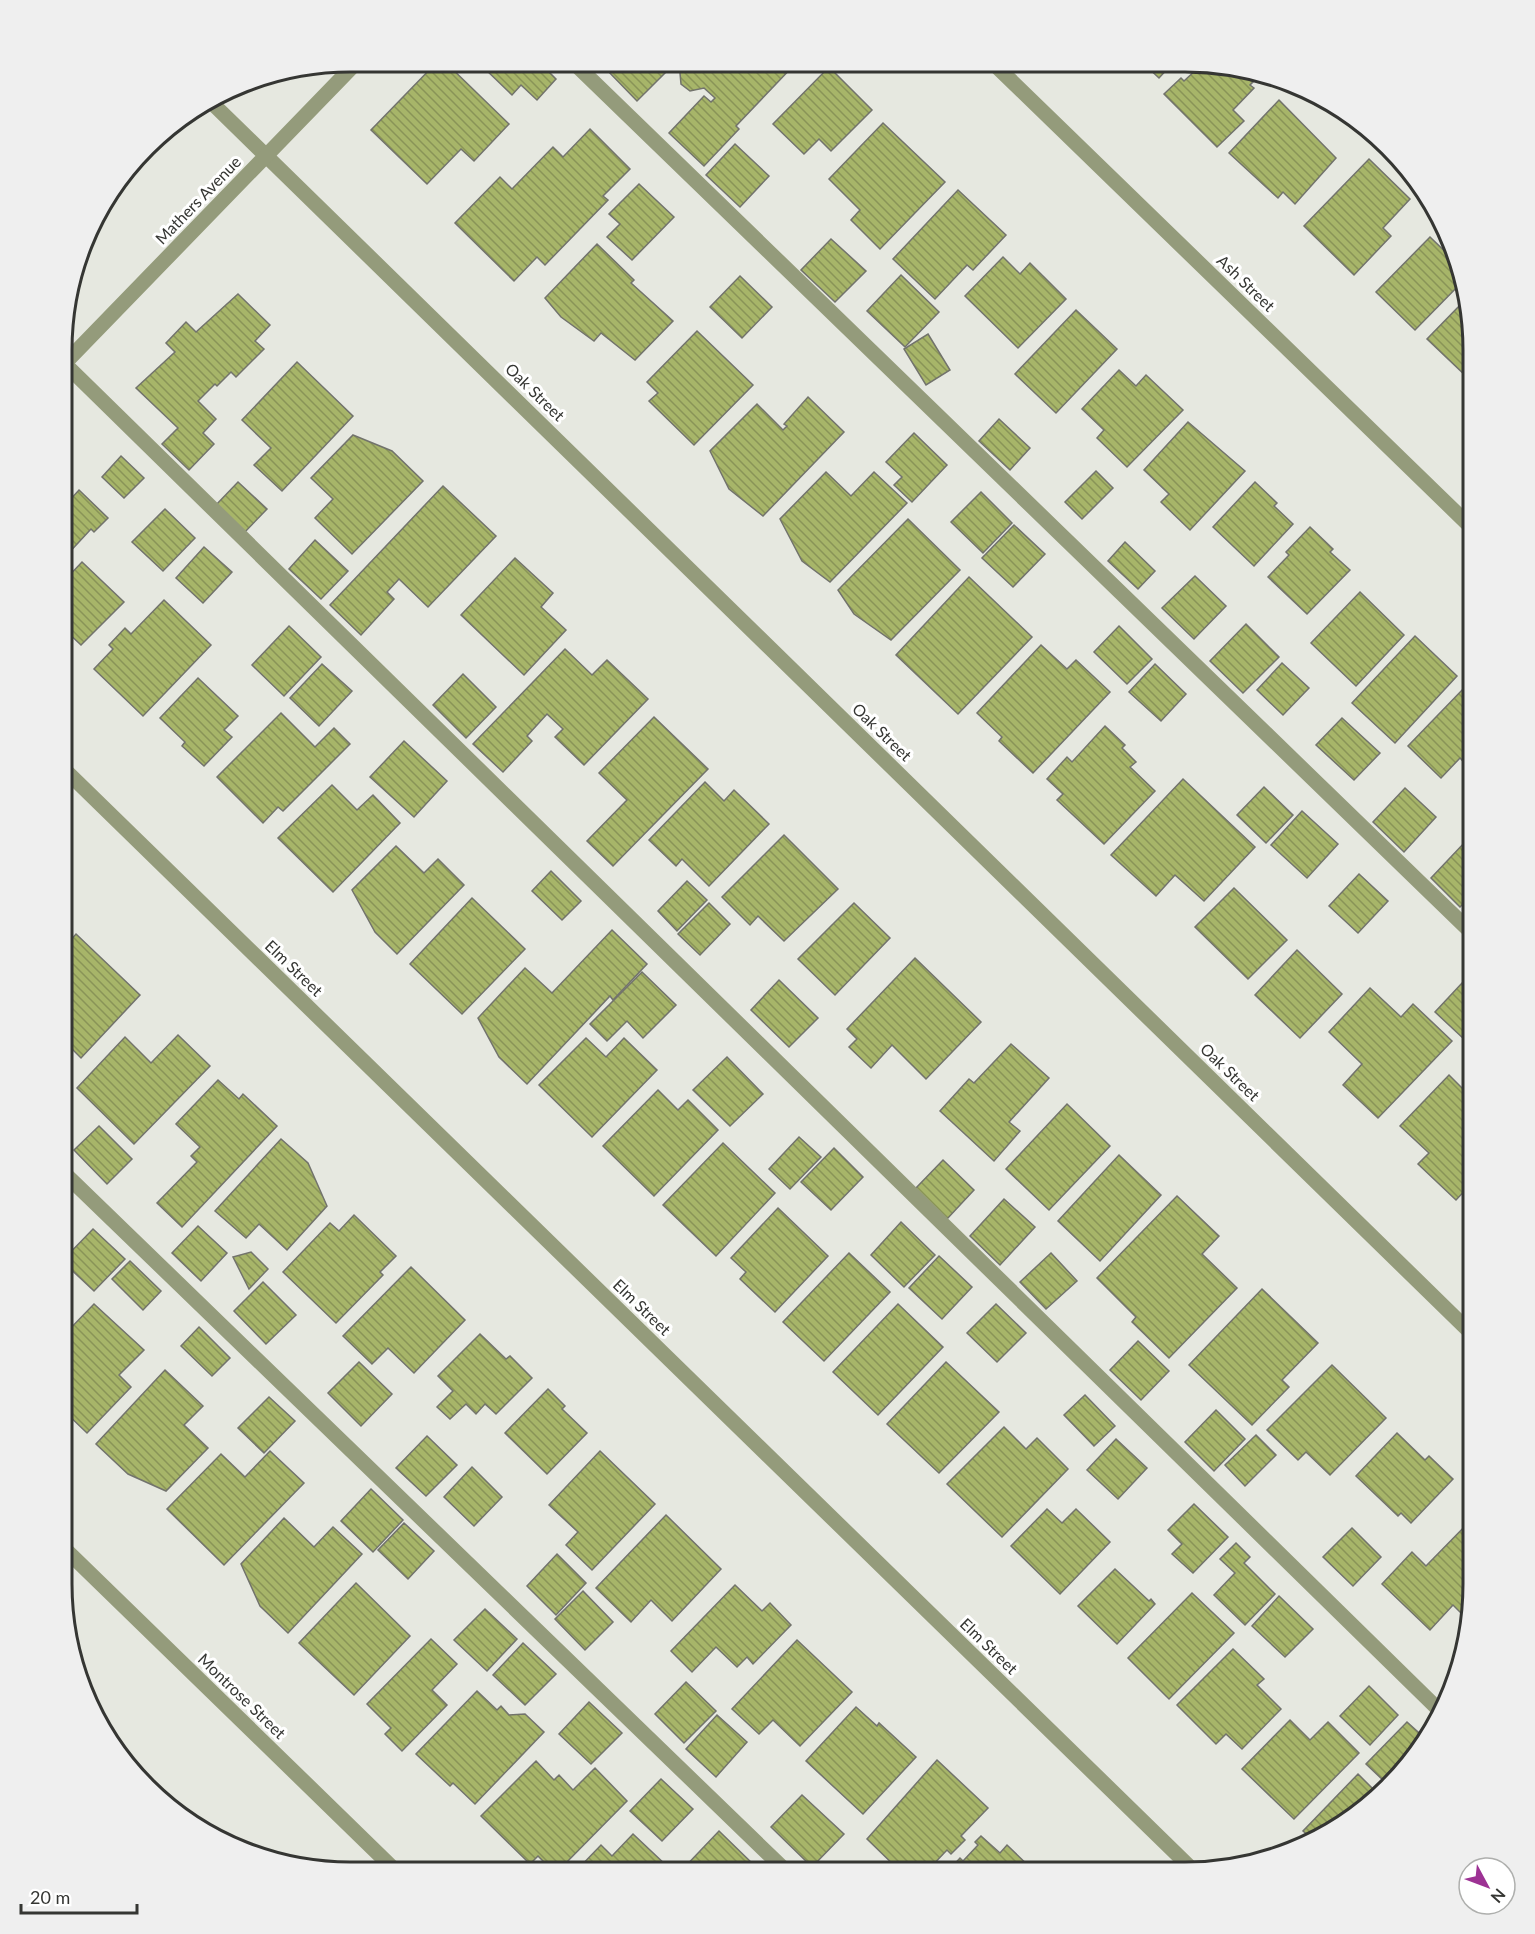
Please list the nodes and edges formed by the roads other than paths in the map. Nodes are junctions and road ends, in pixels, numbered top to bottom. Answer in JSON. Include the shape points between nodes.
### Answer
{"nodes":[{"id":1,"x":347,"y":72,"type":"edge"},
{"id":2,"x":583,"y":72,"type":"edge"},
{"id":3,"x":1002,"y":72,"type":"edge"},
{"id":4,"x":216,"y":107,"type":"edge"},
{"id":5,"x":266,"y":155,"type":"junction"},
{"id":6,"x":72,"y":355,"type":"edge"},
{"id":7,"x":72,"y":371,"type":"edge"},
{"id":8,"x":1463,"y":519,"type":"edge"},
{"id":9,"x":72,"y":777,"type":"edge"},
{"id":10,"x":1463,"y":924,"type":"edge"},
{"id":11,"x":72,"y":1181,"type":"edge"},
{"id":12,"x":1463,"y":1325,"type":"edge"},
{"id":13,"x":72,"y":1556,"type":"edge"},
{"id":14,"x":1435,"y":1706,"type":"edge"},
{"id":15,"x":387,"y":1862,"type":"edge"},
{"id":16,"x":777,"y":1862,"type":"edge"},
{"id":17,"x":1185,"y":1862,"type":"edge"}],
"edges":[{"from":1,"to":5,"type":"street","name":"Mathers Avenue"},
{"from":2,"to":10,"type":"street"},
{"from":3,"to":8,"type":"street","name":"Ash Street"},
{"from":4,"to":5,"type":"street","name":"Oak Street"},
{"from":5,"to":6,"type":"street","name":"Mathers Avenue"},
{"from":5,"to":12,"type":"street","name":"Oak Street"},
{"from":7,"to":14,"type":"street"},
{"from":9,"to":17,"type":"street","name":"Elm Street"},
{"from":11,"to":16,"type":"street"},
{"from":13,"to":15,"type":"street","name":"Montrose Street"}]}
